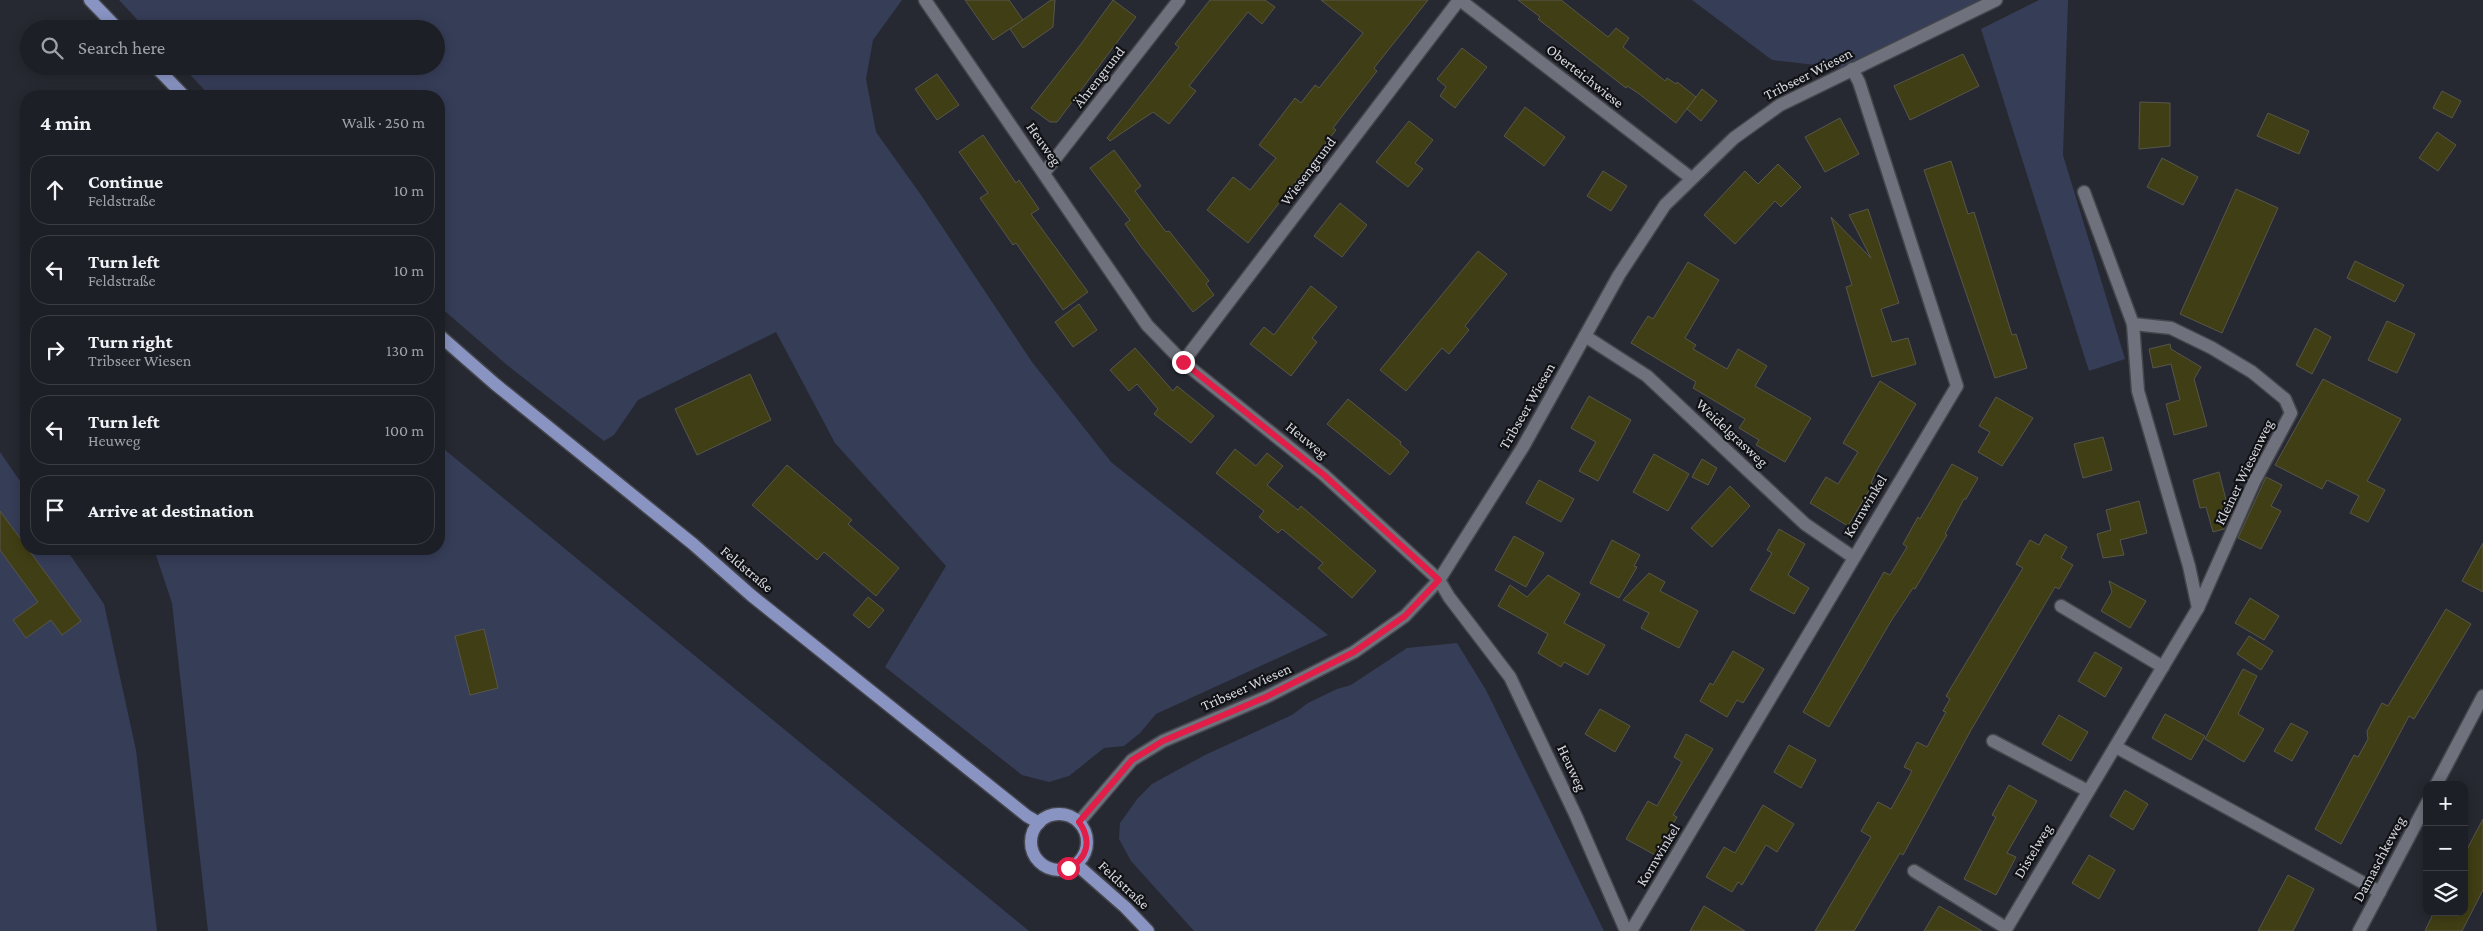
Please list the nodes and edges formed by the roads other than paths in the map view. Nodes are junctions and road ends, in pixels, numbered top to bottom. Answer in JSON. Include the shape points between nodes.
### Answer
{"nodes":[{"id":1,"x":90,"y":0,"type":"edge"},
{"id":2,"x":925,"y":0,"type":"edge"},
{"id":3,"x":1180,"y":0,"type":"edge"},
{"id":4,"x":1460,"y":0,"type":"edge"},
{"id":5,"x":1996,"y":0,"type":"edge"},
{"id":6,"x":109,"y":20,"type":"edge"},
{"id":7,"x":1852,"y":70,"type":"junction"},
{"id":8,"x":164,"y":75,"type":"edge"},
{"id":9,"x":178,"y":90,"type":"edge"},
{"id":10,"x":1044,"y":173,"type":"junction"},
{"id":11,"x":1691,"y":178,"type":"junction"},
{"id":12,"x":2084,"y":192,"type":"dead end"},
{"id":13,"x":2133,"y":324,"type":"junction"},
{"id":14,"x":1585,"y":336,"type":"junction"},
{"id":15,"x":445,"y":340,"type":"edge"},
{"id":16,"x":1183,"y":362,"type":"junction"},
{"id":17,"x":1853,"y":557,"type":"junction"},
{"id":18,"x":1439,"y":580,"type":"junction"},
{"id":19,"x":2061,"y":606,"type":"dead end"},
{"id":20,"x":2198,"y":608,"type":"junction"},
{"id":21,"x":2163,"y":667,"type":"junction"},
{"id":22,"x":2483,"y":696,"type":"edge"},
{"id":23,"x":1993,"y":741,"type":"dead end"},
{"id":24,"x":2116,"y":747,"type":"junction"},
{"id":25,"x":2438,"y":781,"type":"edge"},
{"id":26,"x":2088,"y":791,"type":"junction"},
{"id":27,"x":2423,"y":811,"type":"edge"},
{"id":28,"x":1079,"y":822,"type":"junction"},
{"id":29,"x":1039,"y":823,"type":"junction"},
{"id":30,"x":1076,"y":864,"type":"junction"},
{"id":31,"x":1914,"y":871,"type":"dead end"},
{"id":32,"x":2380,"y":892,"type":"junction"},
{"id":33,"x":2006,"y":930,"type":"edge"},
{"id":34,"x":1148,"y":931,"type":"edge"},
{"id":35,"x":1626,"y":931,"type":"edge"},
{"id":36,"x":1631,"y":931,"type":"edge"},
{"id":37,"x":2359,"y":931,"type":"edge"}],
"edges":[{"from":1,"to":6,"type":"main road"},
{"from":2,"to":10,"type":"street","name":"Heuweg"},
{"from":3,"to":10,"type":"street","name":"Ährengrund"},
{"from":4,"to":11,"type":"street","name":"Oberteichwiese"},
{"from":4,"to":16,"type":"street","name":"Wiesengrund"},
{"from":5,"to":7,"type":"street","name":"Tribseer Wiesen"},
{"from":7,"to":11,"type":"street","name":"Tribseer Wiesen","via":[[1780,104],[1734,138]]},
{"from":7,"to":17,"type":"street","name":"Kornwinkel","via":[[1859,82],[1957,386]]},
{"from":8,"to":9,"type":"main road"},
{"from":10,"to":16,"type":"street","name":"Heuweg","via":[[1147,325]]},
{"from":11,"to":14,"type":"street","name":"Tribseer Wiesen","via":[[1665,205],[1619,275]]},
{"from":12,"to":13,"type":"street"},
{"from":13,"to":20,"type":"street","via":[[2138,390]]},
{"from":13,"to":20,"type":"street","name":"Kleiner Wiesenweg","via":[[2171,328],[2212,348],[2252,372],[2285,399],[2291,413],[2254,482]]},
{"from":14,"to":17,"type":"street","name":"Weidelgrasweg","via":[[1647,376],[1805,524]]},
{"from":14,"to":18,"type":"street","name":"Tribseer Wiesen","via":[[1523,447]]},
{"from":15,"to":29,"type":"main road","name":"Feldstraße","via":[[752,596]]},
{"from":16,"to":18,"type":"street","name":"Heuweg","via":[[1324,475]]},
{"from":17,"to":36,"type":"street","name":"Kornwinkel"},
{"from":18,"to":28,"type":"street","name":"Tribseer Wiesen","via":[[1405,616],[1354,652],[1266,697],[1163,741],[1132,760]]},
{"from":18,"to":35,"type":"street","name":"Heuweg","via":[[1510,677]]},
{"from":19,"to":21,"type":"street"},
{"from":20,"to":21,"type":"street","name":"Kleiner Wiesenweg"},
{"from":21,"to":24,"type":"street","name":"Kleiner Wiesenweg"},
{"from":22,"to":25,"type":"street"},
{"from":23,"to":26,"type":"street"},
{"from":24,"to":26,"type":"street","name":"Distelweg"},
{"from":24,"to":32,"type":"street"},
{"from":26,"to":33,"type":"street","name":"Distelweg"},
{"from":27,"to":32,"type":"street","name":"Damaschkeweg"},
{"from":28,"to":29,"type":"main road","via":[[1063,814],[1054,814]]},
{"from":28,"to":30,"type":"main road","name":"Feldstraße","via":[[1087,839],[1087,848]]},
{"from":29,"to":30,"type":"main road","name":"Feldstraße","via":[[1032,848],[1042,864],[1059,870]]},
{"from":30,"to":34,"type":"main road","name":"Feldstraße"},
{"from":31,"to":33,"type":"street","name":"Distelweg"},
{"from":32,"to":37,"type":"street","name":"Damaschkeweg"}]}
